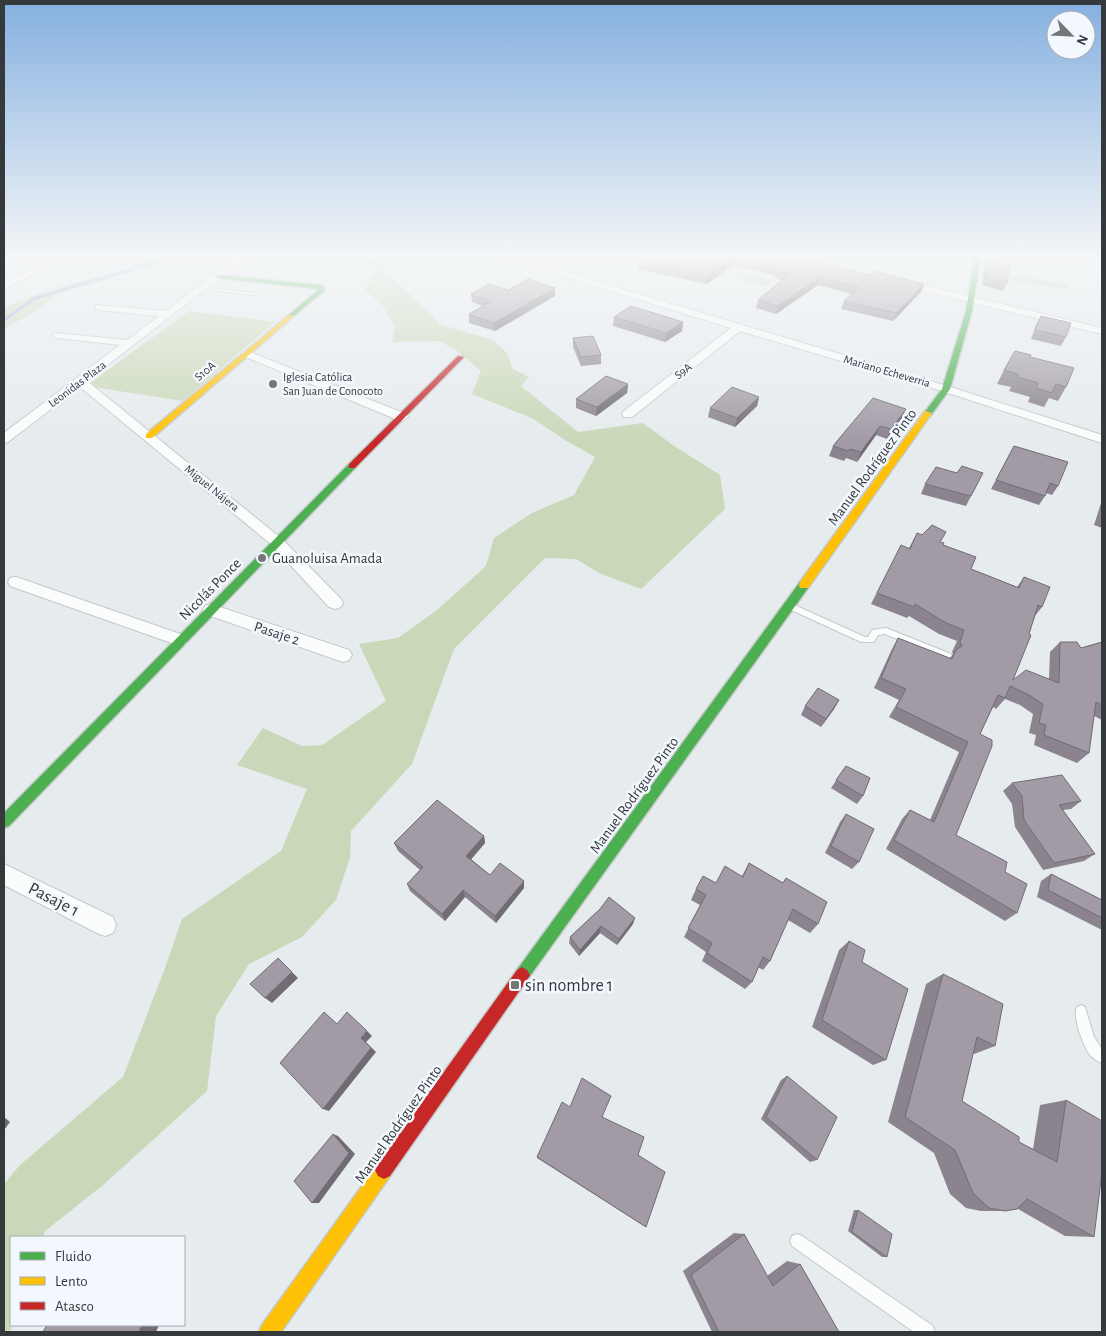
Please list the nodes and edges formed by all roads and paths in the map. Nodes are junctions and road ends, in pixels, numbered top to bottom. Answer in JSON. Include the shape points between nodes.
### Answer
{"nodes":[{"id":1,"x":164,"y":317,"type":"edge"},
{"id":2,"x":289,"y":317,"type":"edge"},
{"id":3,"x":706,"y":317,"type":"edge"},
{"id":4,"x":967,"y":317,"type":"edge"},
{"id":5,"x":1042,"y":317,"type":"edge"},
{"id":6,"x":738,"y":327,"type":"junction"},
{"id":7,"x":1102,"y":331,"type":"edge"},
{"id":8,"x":58,"y":335,"type":"dead end"},
{"id":9,"x":130,"y":343,"type":"junction"},
{"id":10,"x":247,"y":354,"type":"junction"},
{"id":11,"x":460,"y":357,"type":"dead end"},
{"id":12,"x":80,"y":381,"type":"junction"},
{"id":13,"x":946,"y":389,"type":"junction"},
{"id":14,"x":628,"y":414,"type":"dead end"},
{"id":15,"x":402,"y":417,"type":"junction"},
{"id":16,"x":149,"y":436,"type":"junction"},
{"id":17,"x":4,"y":439,"type":"edge"},
{"id":18,"x":1102,"y":439,"type":"edge"},
{"id":19,"x":277,"y":542,"type":"junction"},
{"id":20,"x":16,"y":582,"type":"dead end"},
{"id":21,"x":335,"y":603,"type":"dead end"},
{"id":22,"x":790,"y":606,"type":"junction"},
{"id":23,"x":211,"y":610,"type":"junction"},
{"id":24,"x":180,"y":640,"type":"junction"},
{"id":25,"x":343,"y":654,"type":"dead end"},
{"id":26,"x":948,"y":656,"type":"edge"},
{"id":27,"x":4,"y":822,"type":"edge"},
{"id":28,"x":4,"y":874,"type":"edge"},
{"id":29,"x":105,"y":925,"type":"dead end"},
{"id":30,"x":1081,"y":1011,"type":"dead end"},
{"id":31,"x":1102,"y":1058,"type":"edge"},
{"id":32,"x":796,"y":1241,"type":"dead end"},
{"id":33,"x":269,"y":1332,"type":"edge"},
{"id":34,"x":927,"y":1332,"type":"edge"}],
"edges":[{"from":1,"to":9,"type":"street","name":"Leonidas Plaza"},
{"from":2,"to":10,"type":"street","name":"S10A"},
{"from":3,"to":6,"type":"street","name":"Mariano Echeverria"},
{"from":4,"to":13,"type":"street","name":"Manuel Rodríguez Pinto"},
{"from":5,"to":7,"type":"street"},
{"from":6,"to":13,"type":"street","name":"Mariano Echeverria"},
{"from":6,"to":14,"type":"street","name":"S9A"},
{"from":8,"to":9,"type":"street"},
{"from":9,"to":12,"type":"street","name":"Leonidas Plaza"},
{"from":10,"to":15,"type":"street"},
{"from":10,"to":16,"type":"street","name":"S10A"},
{"from":11,"to":15,"type":"street","name":"Nicolás Ponce"},
{"from":12,"to":16,"type":"street","name":"Miguel Nájera"},
{"from":12,"to":17,"type":"street","name":"Leonidas Plaza"},
{"from":13,"to":18,"type":"street","name":"Mariano Echeverria"},
{"from":13,"to":22,"type":"street","name":"Manuel Rodríguez Pinto"},
{"from":15,"to":19,"type":"street","name":"Nicolás Ponce"},
{"from":16,"to":19,"type":"street","name":"Miguel Nájera"},
{"from":19,"to":21,"type":"street","name":"Miguel Nájera"},
{"from":19,"to":23,"type":"street","name":"Nicolás Ponce"},
{"from":20,"to":24,"type":"street"},
{"from":22,"to":26,"type":"lane","via":[[864,640],[871,640],[875,632],[886,631]]},
{"from":22,"to":33,"type":"street","name":"Manuel Rodríguez Pinto"},
{"from":23,"to":24,"type":"street","name":"Nicolás Ponce"},
{"from":23,"to":25,"type":"street","name":"Pasaje 2"},
{"from":24,"to":27,"type":"street","name":"Nicolás Ponce"},
{"from":28,"to":29,"type":"street","name":"Pasaje 1"},
{"from":30,"to":31,"type":"lane","via":[[1088,1038]]},
{"from":32,"to":34,"type":"lane"}]}
